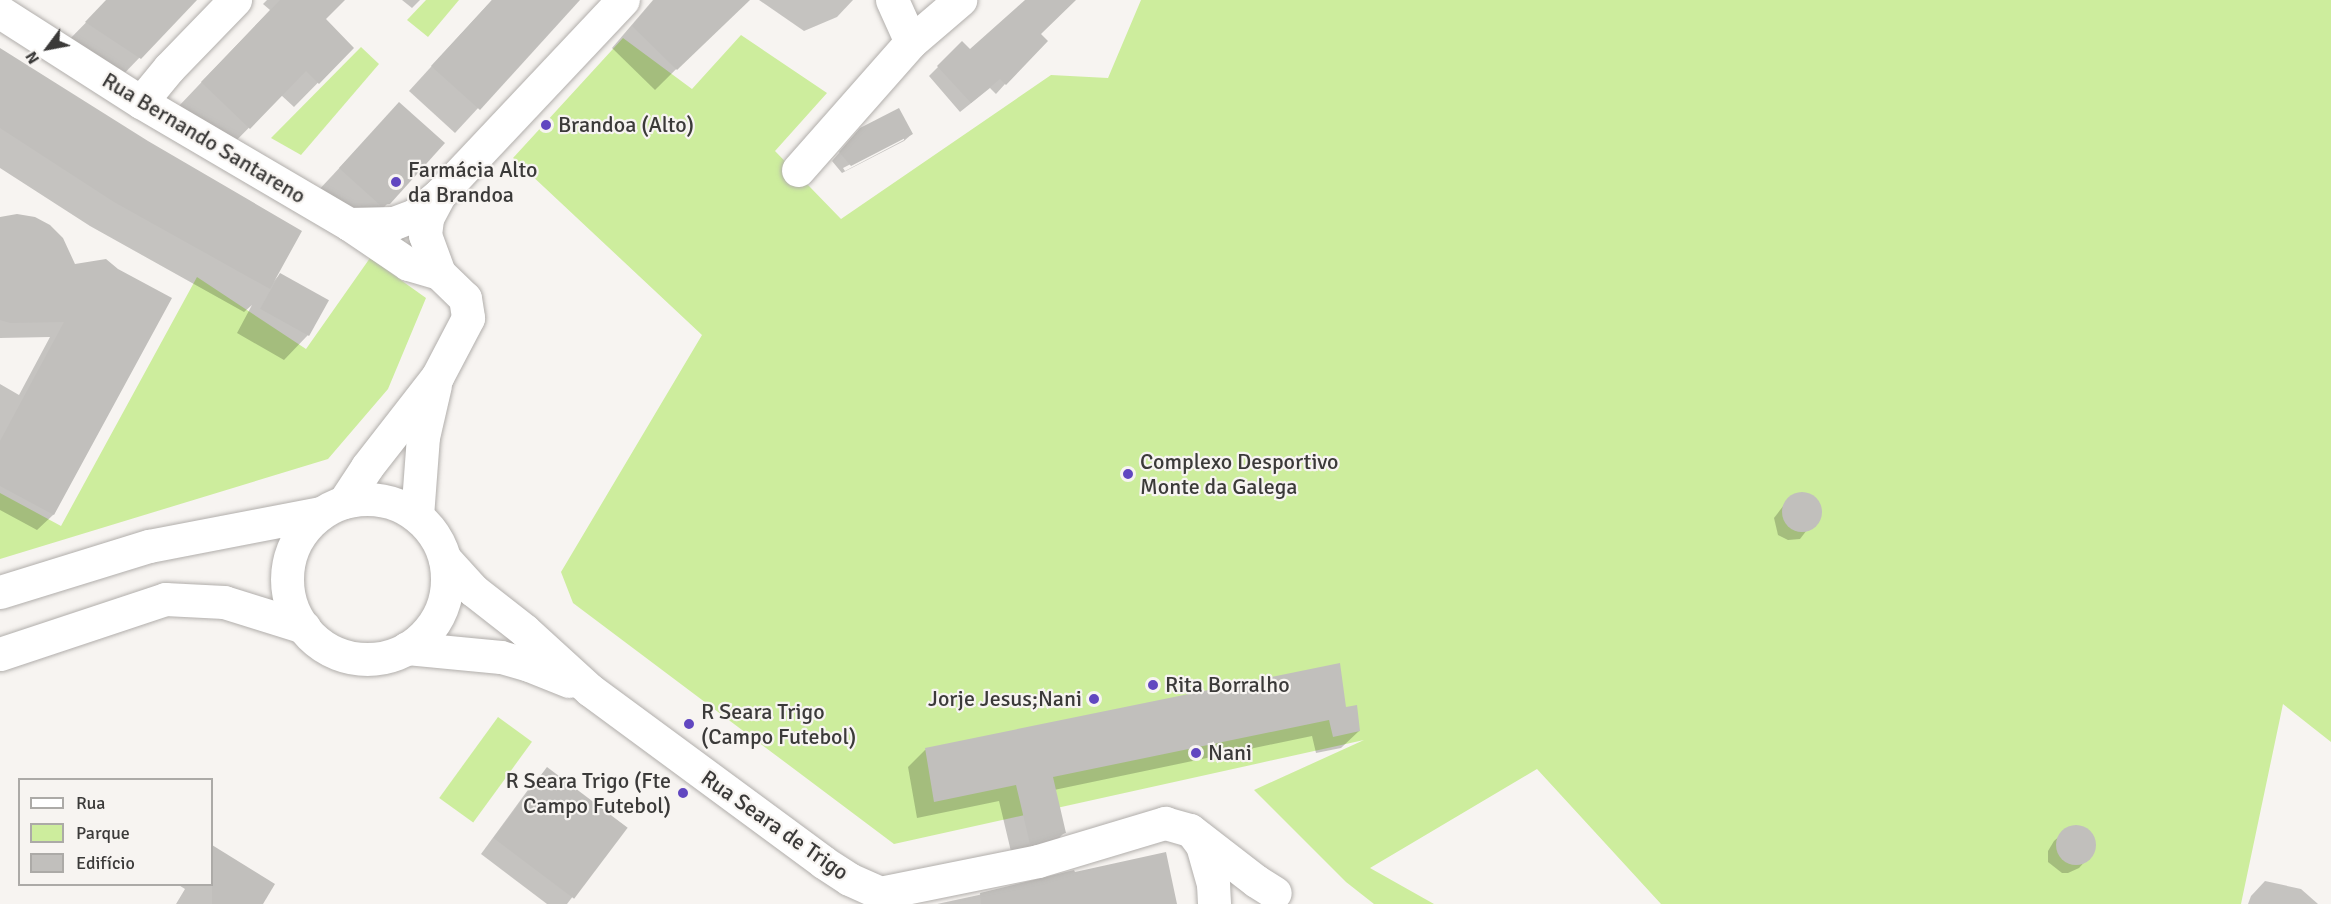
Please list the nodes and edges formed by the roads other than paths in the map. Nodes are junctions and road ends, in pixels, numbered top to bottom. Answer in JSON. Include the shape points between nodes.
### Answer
{"nodes":[{"id":1,"x":236,"y":0,"type":"edge"},
{"id":2,"x":623,"y":0,"type":"edge"},
{"id":3,"x":892,"y":0,"type":"edge"},
{"id":4,"x":960,"y":0,"type":"edge"},
{"id":5,"x":0,"y":12,"type":"edge"},
{"id":6,"x":910,"y":42,"type":"junction"},
{"id":7,"x":141,"y":102,"type":"junction"},
{"id":8,"x":798,"y":170,"type":"dead end"},
{"id":9,"x":439,"y":195,"type":"junction"},
{"id":10,"x":349,"y":224,"type":"junction"},
{"id":11,"x":439,"y":273,"type":"junction"},
{"id":12,"x":437,"y":377,"type":"junction"},
{"id":13,"x":332,"y":508,"type":"junction"},
{"id":14,"x":417,"y":516,"type":"junction"},
{"id":15,"x":445,"y":559,"type":"junction"},
{"id":16,"x":0,"y":592,"type":"edge"},
{"id":17,"x":304,"y":627,"type":"junction"},
{"id":18,"x":407,"y":648,"type":"junction"},
{"id":19,"x":0,"y":654,"type":"edge"},
{"id":20,"x":590,"y":690,"type":"junction"},
{"id":21,"x":1190,"y":830,"type":"junction"},
{"id":22,"x":1287,"y":898,"type":"edge"},
{"id":23,"x":1214,"y":904,"type":"edge"},
{"id":24,"x":1231,"y":904,"type":"edge"}],
"edges":[{"from":1,"to":7,"type":"street"},
{"from":2,"to":9,"type":"street"},
{"from":3,"to":6,"type":"street"},
{"from":4,"to":6,"type":"street"},
{"from":5,"to":7,"type":"street","name":"Rua Bernando Santareno"},
{"from":6,"to":8,"type":"street"},
{"from":7,"to":10,"type":"street","name":"Rua Bernando Santareno"},
{"from":9,"to":10,"type":"street","via":[[415,215],[394,223]]},
{"from":9,"to":11,"type":"street","via":[[427,218],[425,236]]},
{"from":10,"to":11,"type":"street","via":[[408,264]]},
{"from":11,"to":12,"type":"street","via":[[459,290],[468,308],[465,326]]},
{"from":12,"to":13,"type":"street"},
{"from":12,"to":14,"type":"street","via":[[423,437]]},
{"from":13,"to":14,"type":"street","via":[[370,498],[395,504]]},
{"from":13,"to":16,"type":"street","via":[[149,546]]},
{"from":13,"to":17,"type":"street","via":[[305,528],[288,566],[293,609]]},
{"from":14,"to":15,"type":"street","via":[[434,536]]},
{"from":15,"to":18,"type":"street","via":[[447,580],[436,620],[424,636]]},
{"from":15,"to":20,"type":"street","name":"Rua Seara de Trigo","via":[[473,590]]},
{"from":17,"to":18,"type":"street","via":[[328,649],[359,658],[392,655]]},
{"from":17,"to":19,"type":"street","via":[[224,602],[165,599]]},
{"from":18,"to":20,"type":"street","name":"Rua Seara de Trigo","via":[[501,657]]},
{"from":20,"to":21,"type":"street","name":"Rua Seara de Trigo","via":[[823,862],[880,893],[1038,861],[1165,823]]},
{"from":21,"to":22,"type":"street","name":"Rua Seara de Trigo","via":[[1256,882]]},
{"from":21,"to":23,"type":"street","via":[[1202,845],[1213,884]]},
{"from":22,"to":24,"type":"street","via":[[1257,892]]}]}
